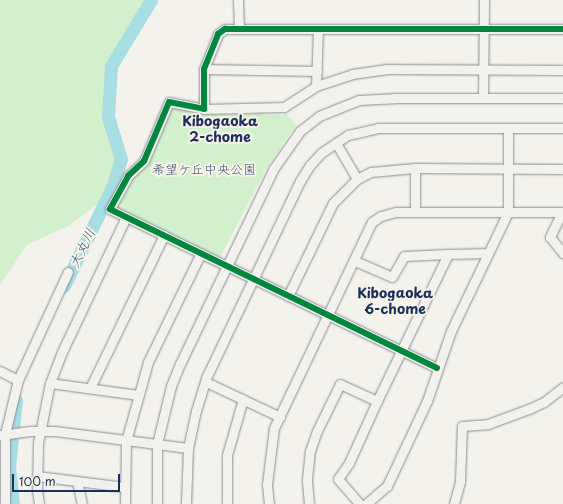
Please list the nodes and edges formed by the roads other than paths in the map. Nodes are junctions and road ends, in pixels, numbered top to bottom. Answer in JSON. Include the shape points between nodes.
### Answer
{"nodes":[{"id":1,"x":238,"y":0,"type":"edge"},
{"id":2,"x":484,"y":0,"type":"edge"},
{"id":3,"x":239,"y":29,"type":"junction"},
{"id":4,"x":318,"y":29,"type":"junction"},
{"id":5,"x":483,"y":29,"type":"junction"},
{"id":6,"x":563,"y":29,"type":"edge"},
{"id":7,"x":204,"y":69,"type":"junction"},
{"id":8,"x":483,"y":69,"type":"junction"},
{"id":9,"x":563,"y":70,"type":"edge"},
{"id":10,"x":317,"y":71,"type":"junction"},
{"id":11,"x":316,"y":86,"type":"junction"},
{"id":12,"x":483,"y":98,"type":"junction"},
{"id":13,"x":563,"y":98,"type":"edge"},
{"id":14,"x":204,"y":109,"type":"junction"},
{"id":15,"x":508,"y":128,"type":"junction"},
{"id":16,"x":563,"y":128,"type":"edge"},
{"id":17,"x":336,"y":143,"type":"junction"},
{"id":18,"x":415,"y":168,"type":"junction"},
{"id":19,"x":563,"y":169,"type":"edge"},
{"id":20,"x":508,"y":170,"type":"junction"},
{"id":21,"x":358,"y":179,"type":"junction"},
{"id":22,"x":415,"y":210,"type":"junction"},
{"id":23,"x":508,"y":212,"type":"junction"},
{"id":24,"x":562,"y":212,"type":"edge"},
{"id":25,"x":126,"y":217,"type":"junction"},
{"id":26,"x":164,"y":235,"type":"junction"},
{"id":27,"x":201,"y":253,"type":"junction"},
{"id":28,"x":488,"y":253,"type":"junction"},
{"id":29,"x":563,"y":253,"type":"edge"},
{"id":30,"x":448,"y":254,"type":"junction"},
{"id":31,"x":355,"y":261,"type":"junction"},
{"id":32,"x":227,"y":266,"type":"junction"},
{"id":33,"x":68,"y":272,"type":"dead end"},
{"id":34,"x":254,"y":279,"type":"junction"},
{"id":35,"x":288,"y":296,"type":"junction"},
{"id":36,"x":327,"y":314,"type":"junction"},
{"id":37,"x":402,"y":350,"type":"junction"},
{"id":38,"x":437,"y":368,"type":"junction"},
{"id":39,"x":0,"y":371,"type":"edge"},
{"id":40,"x":18,"y":380,"type":"junction"},
{"id":41,"x":206,"y":382,"type":"junction"},
{"id":42,"x":50,"y":383,"type":"junction"},
{"id":43,"x":563,"y":387,"type":"edge"},
{"id":44,"x":90,"y":388,"type":"junction"},
{"id":45,"x":138,"y":394,"type":"junction"},
{"id":46,"x":242,"y":400,"type":"junction"},
{"id":47,"x":378,"y":401,"type":"junction"},
{"id":48,"x":280,"y":417,"type":"junction"},
{"id":49,"x":40,"y":430,"type":"junction"},
{"id":50,"x":7,"y":434,"type":"edge"},
{"id":51,"x":126,"y":441,"type":"junction"},
{"id":52,"x":157,"y":444,"type":"junction"},
{"id":53,"x":188,"y":448,"type":"junction"},
{"id":54,"x":37,"y":476,"type":"junction"},
{"id":55,"x":77,"y":481,"type":"junction"},
{"id":56,"x":124,"y":487,"type":"junction"},
{"id":57,"x":3,"y":502,"type":"edge"},
{"id":58,"x":39,"y":504,"type":"edge"},
{"id":59,"x":82,"y":504,"type":"edge"},
{"id":60,"x":125,"y":504,"type":"edge"},
{"id":61,"x":157,"y":504,"type":"edge"},
{"id":62,"x":186,"y":504,"type":"edge"},
{"id":63,"x":227,"y":504,"type":"edge"},
{"id":64,"x":269,"y":504,"type":"edge"},
{"id":65,"x":309,"y":504,"type":"edge"},
{"id":66,"x":360,"y":504,"type":"edge"},
{"id":67,"x":366,"y":504,"type":"edge"},
{"id":68,"x":454,"y":504,"type":"edge"}],
"edges":[{"from":1,"to":3,"type":"street"},
{"from":2,"to":5,"type":"street"},
{"from":3,"to":4,"type":"street"},
{"from":3,"to":7,"type":"street","via":[[225,29],[218,34]]},
{"from":4,"to":5,"type":"street"},
{"from":4,"to":10,"type":"street"},
{"from":5,"to":6,"type":"street"},
{"from":5,"to":8,"type":"street"},
{"from":7,"to":10,"type":"street"},
{"from":7,"to":14,"type":"street"},
{"from":8,"to":9,"type":"street"},
{"from":8,"to":11,"type":"street","via":[[386,69],[352,74]]},
{"from":8,"to":12,"type":"street"},
{"from":10,"to":11,"type":"street"},
{"from":11,"to":14,"type":"street","via":[[284,107]]},
{"from":12,"to":13,"type":"street"},
{"from":12,"to":32,"type":"street","via":[[359,100],[319,116],[300,131],[274,168]]},
{"from":14,"to":25,"type":"street","via":[[169,102],[144,161],[128,176],[110,209]]},
{"from":15,"to":16,"type":"street"},
{"from":15,"to":17,"type":"street","via":[[378,128],[361,131]]},
{"from":15,"to":20,"type":"street"},
{"from":17,"to":21,"type":"street"},
{"from":17,"to":34,"type":"street","via":[[321,153],[307,170]]},
{"from":18,"to":20,"type":"street"},
{"from":18,"to":21,"type":"street","via":[[385,170]]},
{"from":18,"to":22,"type":"street"},
{"from":19,"to":20,"type":"street"},
{"from":20,"to":23,"type":"street"},
{"from":21,"to":35,"type":"street","via":[[333,203]]},
{"from":22,"to":23,"type":"street"},
{"from":22,"to":31,"type":"street","via":[[387,213],[372,222]]},
{"from":23,"to":24,"type":"street"},
{"from":23,"to":28,"type":"street"},
{"from":24,"to":29,"type":"street","via":[[550,237]]},
{"from":25,"to":26,"type":"street"},
{"from":25,"to":42,"type":"street","via":[[61,354]]},
{"from":26,"to":27,"type":"street"},
{"from":26,"to":44,"type":"street"},
{"from":27,"to":32,"type":"street"},
{"from":27,"to":45,"type":"street","via":[[148,362]]},
{"from":28,"to":30,"type":"street"},
{"from":28,"to":38,"type":"street","via":[[451,331]]},
{"from":30,"to":31,"type":"street","via":[[404,256],[392,277]]},
{"from":30,"to":37,"type":"street"},
{"from":31,"to":36,"type":"street"},
{"from":32,"to":34,"type":"street"},
{"from":32,"to":52,"type":"street","via":[[171,386]]},
{"from":33,"to":40,"type":"street"},
{"from":34,"to":35,"type":"street"},
{"from":34,"to":41,"type":"street"},
{"from":35,"to":36,"type":"street"},
{"from":36,"to":37,"type":"street"},
{"from":36,"to":48,"type":"street"},
{"from":37,"to":38,"type":"street"},
{"from":37,"to":47,"type":"street"},
{"from":38,"to":67,"type":"street","via":[[427,401],[387,486]]},
{"from":39,"to":40,"type":"street"},
{"from":40,"to":50,"type":"street"},
{"from":41,"to":46,"type":"street"},
{"from":41,"to":53,"type":"street","via":[[196,411]]},
{"from":42,"to":44,"type":"street"},
{"from":42,"to":49,"type":"street"},
{"from":43,"to":68,"type":"street","via":[[544,402],[528,409],[488,424],[462,426],[460,482]]},
{"from":44,"to":45,"type":"street"},
{"from":45,"to":51,"type":"street"},
{"from":46,"to":48,"type":"street"},
{"from":46,"to":63,"type":"street","via":[[227,455]]},
{"from":47,"to":65,"type":"street","via":[[340,384],[310,451],[307,479]]},
{"from":47,"to":66,"type":"street","via":[[349,462],[338,479]]},
{"from":48,"to":64,"type":"street","via":[[274,428],[267,484]]},
{"from":49,"to":50,"type":"street"},
{"from":49,"to":51,"type":"street"},
{"from":49,"to":54,"type":"street"},
{"from":50,"to":57,"type":"street"},
{"from":51,"to":52,"type":"street"},
{"from":51,"to":56,"type":"street"},
{"from":52,"to":53,"type":"street"},
{"from":52,"to":61,"type":"street"},
{"from":53,"to":62,"type":"street"},
{"from":54,"to":55,"type":"street"},
{"from":54,"to":58,"type":"street"},
{"from":55,"to":56,"type":"street"},
{"from":55,"to":59,"type":"street"},
{"from":56,"to":60,"type":"street"}]}
